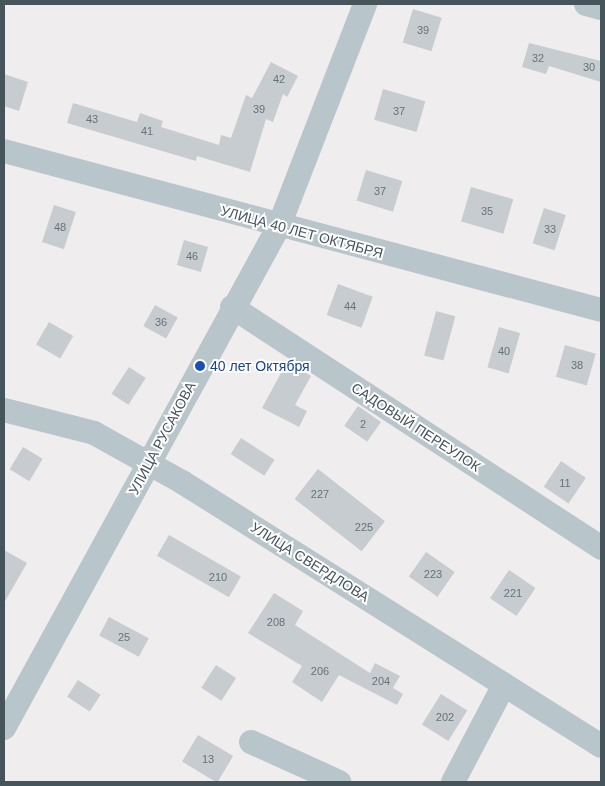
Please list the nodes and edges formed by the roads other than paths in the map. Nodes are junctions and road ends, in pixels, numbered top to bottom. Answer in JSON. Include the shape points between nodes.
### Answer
{"nodes":[{"id":1,"x":365,"y":4,"type":"edge"},
{"id":2,"x":586,"y":4,"type":"edge"},
{"id":3,"x":601,"y":8,"type":"edge"},
{"id":4,"x":4,"y":151,"type":"edge"},
{"id":5,"x":279,"y":226,"type":"junction"},
{"id":6,"x":232,"y":306,"type":"junction"},
{"id":7,"x":601,"y":310,"type":"edge"},
{"id":8,"x":4,"y":410,"type":"edge"},
{"id":9,"x":149,"y":464,"type":"junction"},
{"id":10,"x":601,"y":548,"type":"edge"},
{"id":11,"x":504,"y":685,"type":"junction"},
{"id":12,"x":4,"y":728,"type":"edge"},
{"id":13,"x":251,"y":742,"type":"dead end"},
{"id":14,"x":601,"y":746,"type":"edge"},
{"id":15,"x":339,"y":782,"type":"edge"},
{"id":16,"x":453,"y":782,"type":"edge"}],
"edges":[{"from":1,"to":5,"type":"street","name":"УЛИЦА РУСАКОВА"},
{"from":2,"to":3,"type":"street"},
{"from":4,"to":5,"type":"street","name":"УЛИЦА 40 ЛЕТ ОКТЯБРЯ"},
{"from":5,"to":6,"type":"street","name":"УЛИЦА РУСАКОВА"},
{"from":5,"to":7,"type":"street","name":"УЛИЦА 40 ЛЕТ ОКТЯБРЯ"},
{"from":6,"to":9,"type":"street","name":"УЛИЦА РУСАКОВА"},
{"from":6,"to":10,"type":"street","name":"САДОВЫЙ ПЕРЕУЛОК"},
{"from":8,"to":9,"type":"street","name":"УЛИЦА СВЕРДЛОВА","via":[[94,433]]},
{"from":9,"to":11,"type":"street","name":"УЛИЦА СВЕРДЛОВА"},
{"from":9,"to":12,"type":"street","name":"УЛИЦА РУСАКОВА"},
{"from":11,"to":14,"type":"street","name":"УЛИЦА СВЕРДЛОВА"},
{"from":11,"to":16,"type":"street"},
{"from":13,"to":15,"type":"street"}]}
